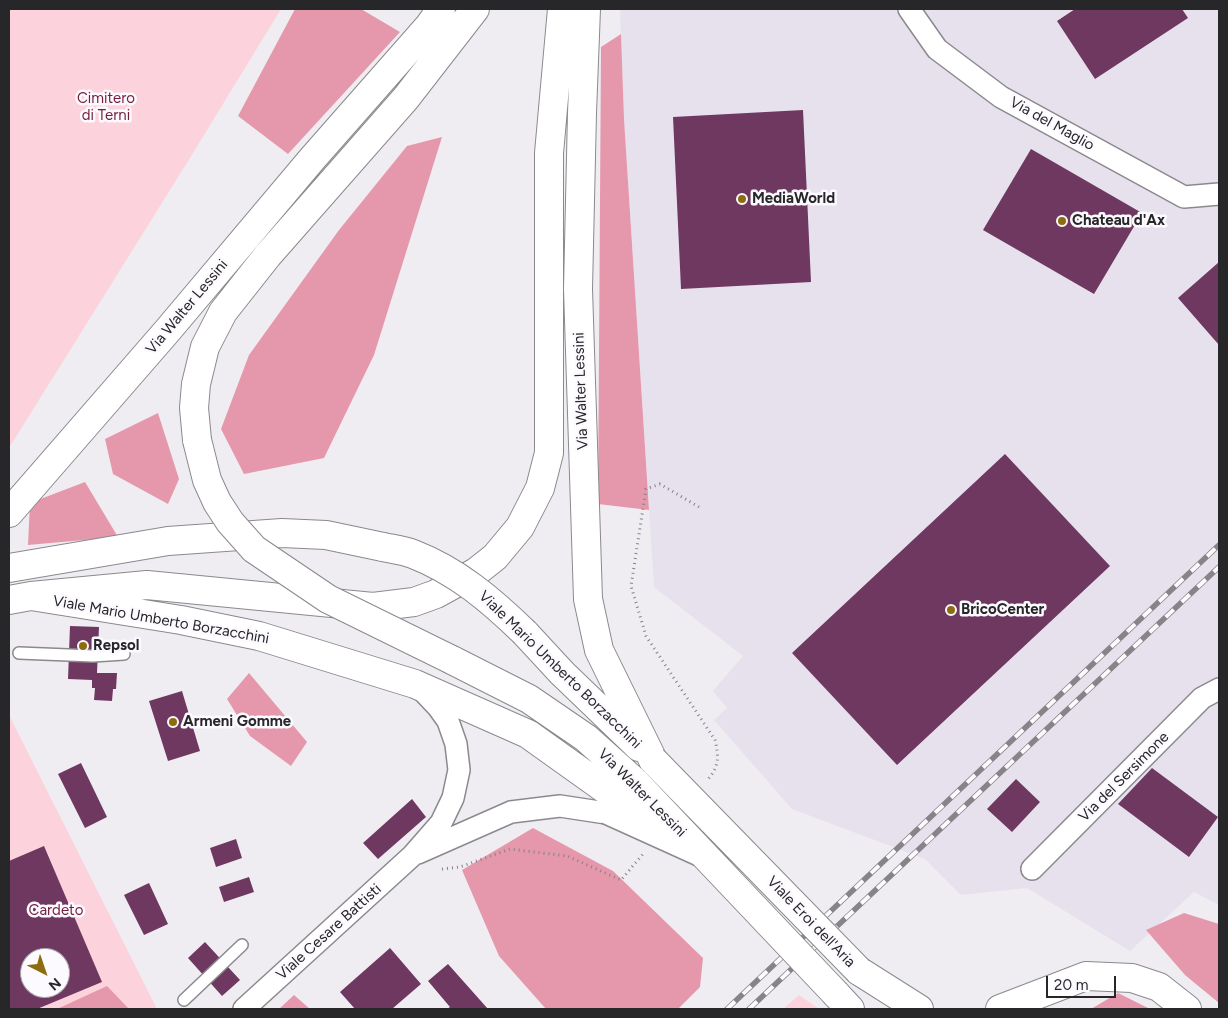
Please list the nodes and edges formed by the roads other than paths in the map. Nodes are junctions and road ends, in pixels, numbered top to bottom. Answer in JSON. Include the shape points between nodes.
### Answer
{"nodes":[{"id":1,"x":441,"y":9,"type":"edge"},
{"id":2,"x":474,"y":9,"type":"edge"},
{"id":3,"x":562,"y":9,"type":"edge"},
{"id":4,"x":586,"y":9,"type":"edge"},
{"id":5,"x":909,"y":9,"type":"edge"},
{"id":6,"x":1219,"y":194,"type":"edge"},
{"id":7,"x":9,"y":513,"type":"edge"},
{"id":8,"x":9,"y":568,"type":"edge"},
{"id":9,"x":20,"y":598,"type":"edge"},
{"id":10,"x":18,"y":653,"type":"dead end"},
{"id":11,"x":124,"y":654,"type":"dead end"},
{"id":12,"x":415,"y":684,"type":"junction"},
{"id":13,"x":1219,"y":689,"type":"edge"},
{"id":14,"x":653,"y":760,"type":"junction"},
{"id":15,"x":620,"y":798,"type":"junction"},
{"id":16,"x":729,"y":837,"type":"joint"},
{"id":17,"x":413,"y":855,"type":"junction"},
{"id":18,"x":707,"y":859,"type":"joint"},
{"id":19,"x":1032,"y":869,"type":"dead end"},
{"id":20,"x":242,"y":945,"type":"dead end"},
{"id":21,"x":859,"y":971,"type":"junction"},
{"id":22,"x":1069,"y":983,"type":"junction"},
{"id":23,"x":184,"y":1000,"type":"dead end"},
{"id":24,"x":843,"y":1004,"type":"edge"},
{"id":25,"x":244,"y":1009,"type":"edge"},
{"id":26,"x":892,"y":1009,"type":"edge"},
{"id":27,"x":920,"y":1009,"type":"edge"},
{"id":28,"x":1000,"y":1009,"type":"edge"},
{"id":29,"x":1046,"y":1009,"type":"edge"},
{"id":30,"x":1187,"y":1009,"type":"edge"}],
"edges":[{"from":1,"to":7,"type":"main road","name":"Via Walter Lessini"},
{"from":2,"to":15,"type":"main road","name":"Via Walter Lessini","bridge":true,"via":[[406,98],[268,255],[223,312],[205,347],[196,384],[197,440],[207,480],[217,502],[254,549],[328,599],[529,699],[586,738]]},
{"from":3,"to":9,"type":"main road","name":"Via Walter Lessini","via":[[549,153],[549,453],[540,488],[520,527],[495,557],[476,572],[436,594],[414,602],[373,607],[147,585]]},
{"from":4,"to":14,"type":"main road","name":"Via Walter Lessini","via":[[578,289],[588,599],[599,650]]},
{"from":5,"to":6,"type":"street","name":"Via del Maglio","via":[[936,49],[1001,97],[1184,197]]},
{"from":8,"to":14,"type":"main road","name":"Viale Mario Umberto Borzacchini","bridge":true,"via":[[168,541],[282,533],[326,535],[411,553],[470,584],[498,607],[562,674]]},
{"from":9,"to":12,"type":"main road","name":"Viale Mario Umberto Borzacchini","via":[[181,620],[260,636]]},
{"from":10,"to":11,"type":"lane"},
{"from":12,"to":15,"type":"main road","name":"Viale Mario Umberto Borzacchini","via":[[528,734]]},
{"from":12,"to":17,"type":"street","name":"Viale Cesare Battisti","via":[[448,721],[456,744],[459,770],[453,798],[441,824]]},
{"from":13,"to":19,"type":"street","name":"Via del Sersimone","via":[[1202,698]]},
{"from":14,"to":16,"type":"main road","name":"Viale Mario Umberto Borzacchini","bridge":true},
{"from":15,"to":17,"type":"street","name":"Viale Cesare Battisti","via":[[511,812]]},
{"from":15,"to":18,"type":"main road","name":"Viale Mario Umberto Borzacchini","bridge":true},
{"from":16,"to":21,"type":"main road","name":"Viale Eroi dell'Aria","bridge":true},
{"from":17,"to":25,"type":"street","name":"Viale Cesare Battisti"},
{"from":18,"to":24,"type":"main road","name":"Viale Eroi dell'Aria","bridge":true},
{"from":20,"to":23,"type":"lane"},
{"from":21,"to":26,"type":"main road","name":"Viale Eroi dell'Aria"},
{"from":21,"to":27,"type":"main road"},
{"from":22,"to":28,"type":"main road"},
{"from":22,"to":29,"type":"main road"},
{"from":22,"to":30,"type":"main road","via":[[1086,976],[1132,978],[1159,987]]}]}
